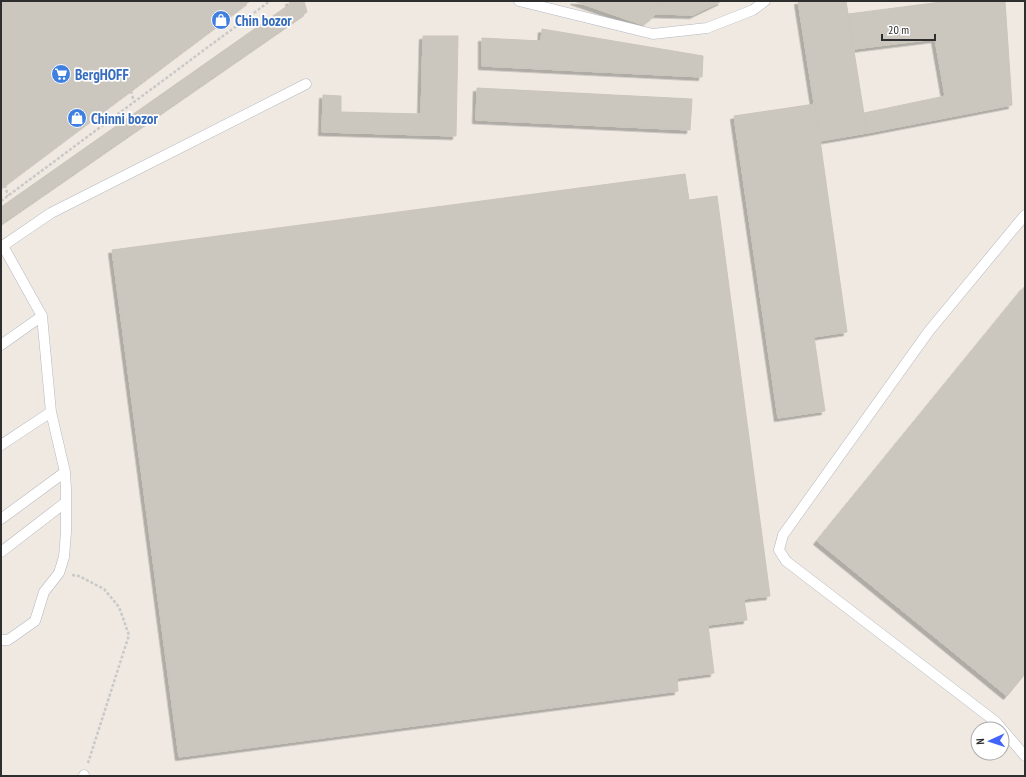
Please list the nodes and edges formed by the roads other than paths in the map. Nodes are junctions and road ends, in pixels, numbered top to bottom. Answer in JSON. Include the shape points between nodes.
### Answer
{"nodes":[{"id":1,"x":519,"y":1,"type":"edge"},
{"id":2,"x":765,"y":1,"type":"edge"},
{"id":3,"x":306,"y":84,"type":"dead end"},
{"id":4,"x":1025,"y":215,"type":"edge"},
{"id":5,"x":2,"y":246,"type":"edge"},
{"id":6,"x":42,"y":316,"type":"junction"},
{"id":7,"x":1,"y":345,"type":"edge"},
{"id":8,"x":51,"y":412,"type":"junction"},
{"id":9,"x":1,"y":444,"type":"edge"},
{"id":10,"x":65,"y":472,"type":"junction"},
{"id":11,"x":66,"y":502,"type":"junction"},
{"id":12,"x":1,"y":519,"type":"edge"},
{"id":13,"x":1,"y":552,"type":"edge"},
{"id":14,"x":1,"y":640,"type":"edge"},
{"id":15,"x":995,"y":721,"type":"edge"},
{"id":16,"x":1010,"y":738,"type":"edge"},
{"id":17,"x":1025,"y":756,"type":"edge"}],
"edges":[{"from":1,"to":2,"type":"lane","via":[[653,34],[707,28],[753,10]]},
{"from":3,"to":5,"type":"lane","via":[[51,213]]},
{"from":4,"to":15,"type":"lane","via":[[929,331],[783,535],[779,550],[786,561]]},
{"from":5,"to":6,"type":"lane"},
{"from":6,"to":7,"type":"lane"},
{"from":6,"to":8,"type":"lane"},
{"from":8,"to":9,"type":"lane"},
{"from":8,"to":10,"type":"lane"},
{"from":10,"to":11,"type":"lane"},
{"from":10,"to":12,"type":"lane"},
{"from":11,"to":13,"type":"lane"},
{"from":11,"to":14,"type":"lane","via":[[64,557],[59,573],[44,592],[34,621],[8,640]]},
{"from":16,"to":17,"type":"lane"}]}
